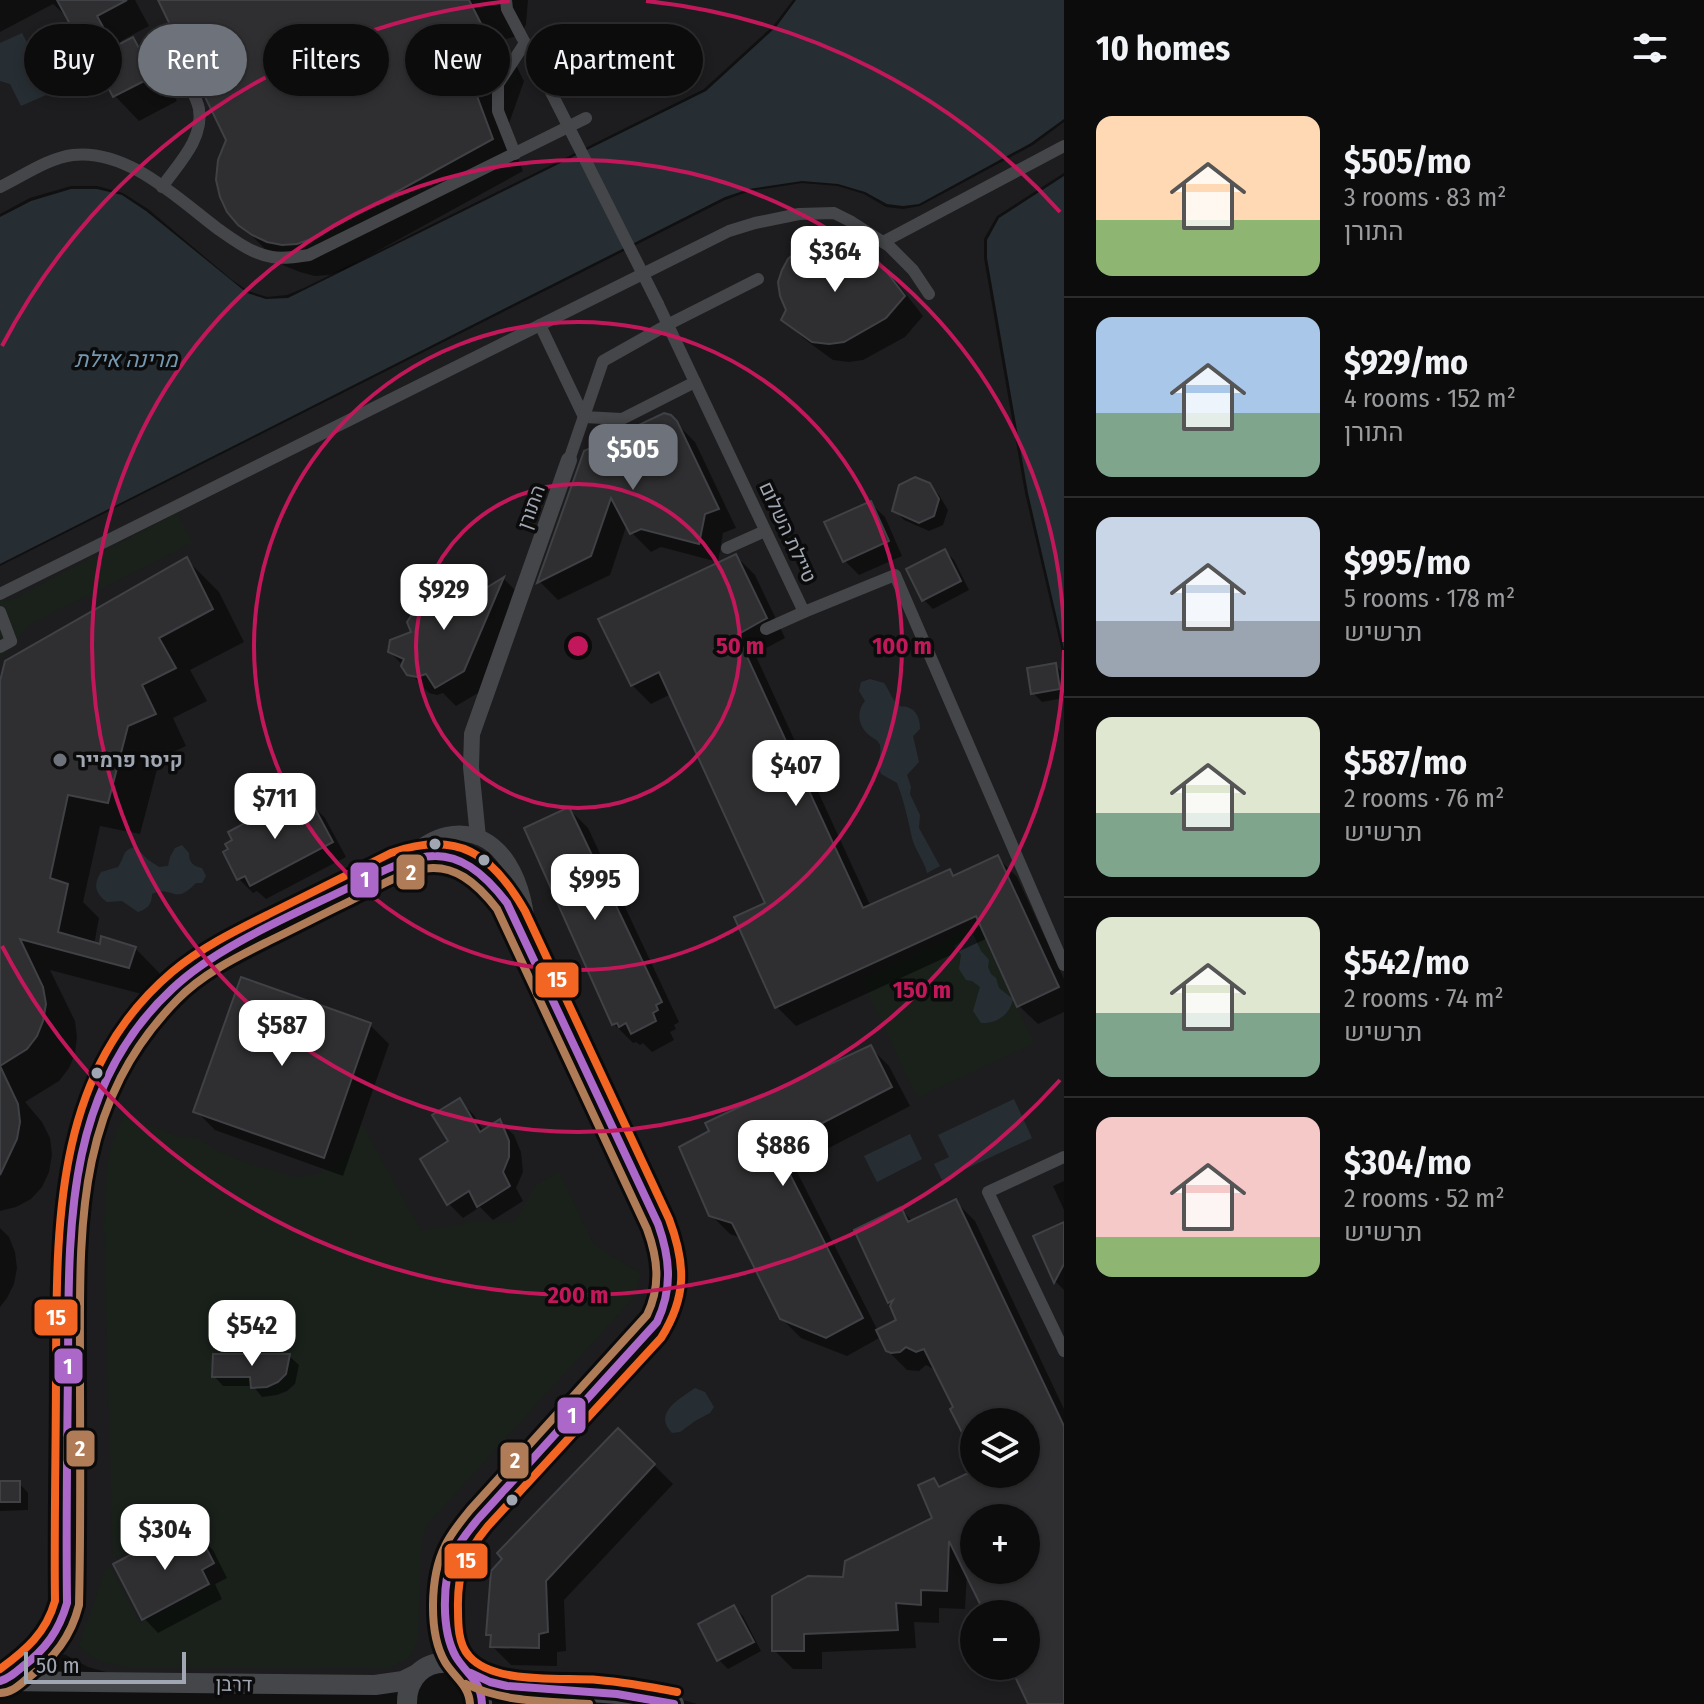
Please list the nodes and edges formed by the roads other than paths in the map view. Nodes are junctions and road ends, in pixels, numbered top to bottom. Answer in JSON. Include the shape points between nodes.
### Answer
{"nodes":[{"id":1,"x":506,"y":0,"type":"edge"},
{"id":2,"x":525,"y":43,"type":"junction"},
{"id":3,"x":195,"y":96,"type":"edge"},
{"id":4,"x":586,"y":118,"type":"dead end"},
{"id":5,"x":1064,"y":146,"type":"edge"},
{"id":6,"x":515,"y":154,"type":"junction"},
{"id":7,"x":0,"y":187,"type":"edge"},
{"id":8,"x":162,"y":187,"type":"junction"},
{"id":9,"x":883,"y":242,"type":"junction"},
{"id":10,"x":758,"y":279,"type":"dead end"},
{"id":11,"x":929,"y":294,"type":"dead end"},
{"id":12,"x":540,"y":325,"type":"junction"},
{"id":13,"x":667,"y":325,"type":"junction"},
{"id":14,"x":695,"y":382,"type":"junction"},
{"id":15,"x":584,"y":417,"type":"junction"},
{"id":16,"x":569,"y":460,"type":"joint"},
{"id":17,"x":765,"y":531,"type":"junction"},
{"id":18,"x":727,"y":548,"type":"dead end"},
{"id":19,"x":0,"y":594,"type":"edge"},
{"id":20,"x":0,"y":612,"type":"edge"},
{"id":21,"x":804,"y":612,"type":"junction"},
{"id":22,"x":766,"y":629,"type":"dead end"},
{"id":23,"x":0,"y":647,"type":"edge"},
{"id":24,"x":478,"y":837,"type":"junction"},
{"id":25,"x":396,"y":864,"type":"junction"},
{"id":26,"x":527,"y":941,"type":"junction"},
{"id":27,"x":1064,"y":965,"type":"edge"},
{"id":28,"x":1064,"y":1157,"type":"edge"},
{"id":29,"x":1064,"y":1351,"type":"edge"},
{"id":30,"x":467,"y":1670,"type":"junction"},
{"id":31,"x":417,"y":1674,"type":"junction"},
{"id":32,"x":2,"y":1681,"type":"edge"},
{"id":33,"x":407,"y":1704,"type":"edge"},
{"id":34,"x":482,"y":1704,"type":"edge"},
{"id":35,"x":674,"y":1704,"type":"edge"}],
"edges":[{"from":1,"to":2,"type":"street","name":"טיילת השלום"},
{"from":2,"to":6,"type":"street","via":[[498,84],[498,111]]},
{"from":2,"to":13,"type":"street","name":"טיילת השלום","bridge":true},
{"from":3,"to":8,"type":"street","via":[[199,120],[193,144]]},
{"from":4,"to":6,"type":"street"},
{"from":5,"to":9,"type":"street"},
{"from":6,"to":8,"type":"street","via":[[309,255],[288,258],[269,257],[240,245]]},
{"from":7,"to":8,"type":"street","via":[[74,155],[117,160]]},
{"from":9,"to":11,"type":"street"},
{"from":9,"to":12,"type":"street","via":[[834,213],[755,223]]},
{"from":10,"to":13,"type":"street","name":"התורן"},
{"from":12,"to":15,"type":"street"},
{"from":12,"to":19,"type":"street"},
{"from":13,"to":14,"type":"street","name":"טיילת השלום"},
{"from":13,"to":15,"type":"street","name":"התורן","via":[[603,361]]},
{"from":14,"to":15,"type":"street","via":[[622,419]]},
{"from":14,"to":17,"type":"street","name":"טיילת השלום"},
{"from":15,"to":16,"type":"street","name":"התורן"},
{"from":16,"to":24,"type":"street","name":"התורן","via":[[472,734]]},
{"from":17,"to":18,"type":"street"},
{"from":17,"to":21,"type":"street","name":"טיילת השלום"},
{"from":20,"to":23,"type":"street","via":[[11,641]]},
{"from":21,"to":22,"type":"street"},
{"from":21,"to":27,"type":"street","name":"טיילת השלום","via":[[895,575]]},
{"from":24,"to":25,"type":"street","via":[[443,836]]},
{"from":24,"to":26,"type":"street","via":[[493,846],[516,876]]},
{"from":25,"to":26,"type":"street","via":[[433,855],[476,868],[507,903]]},
{"from":25,"to":32,"type":"street","via":[[202,965],[148,1012],[106,1074],[83,1138],[72,1203],[67,1603],[48,1645]]},
{"from":26,"to":30,"type":"street","via":[[658,1224],[670,1266],[669,1290],[651,1331],[454,1552],[446,1577],[446,1625],[450,1647]]},
{"from":28,"to":29,"type":"street","via":[[988,1192]]},
{"from":30,"to":31,"type":"street","name":"דרבן","via":[[442,1662]]},
{"from":30,"to":34,"type":"street","via":[[480,1687]]},
{"from":30,"to":35,"type":"street","via":[[512,1687]]},
{"from":31,"to":32,"type":"street","name":"דרבן","via":[[375,1685]]},
{"from":31,"to":33,"type":"street"}]}
